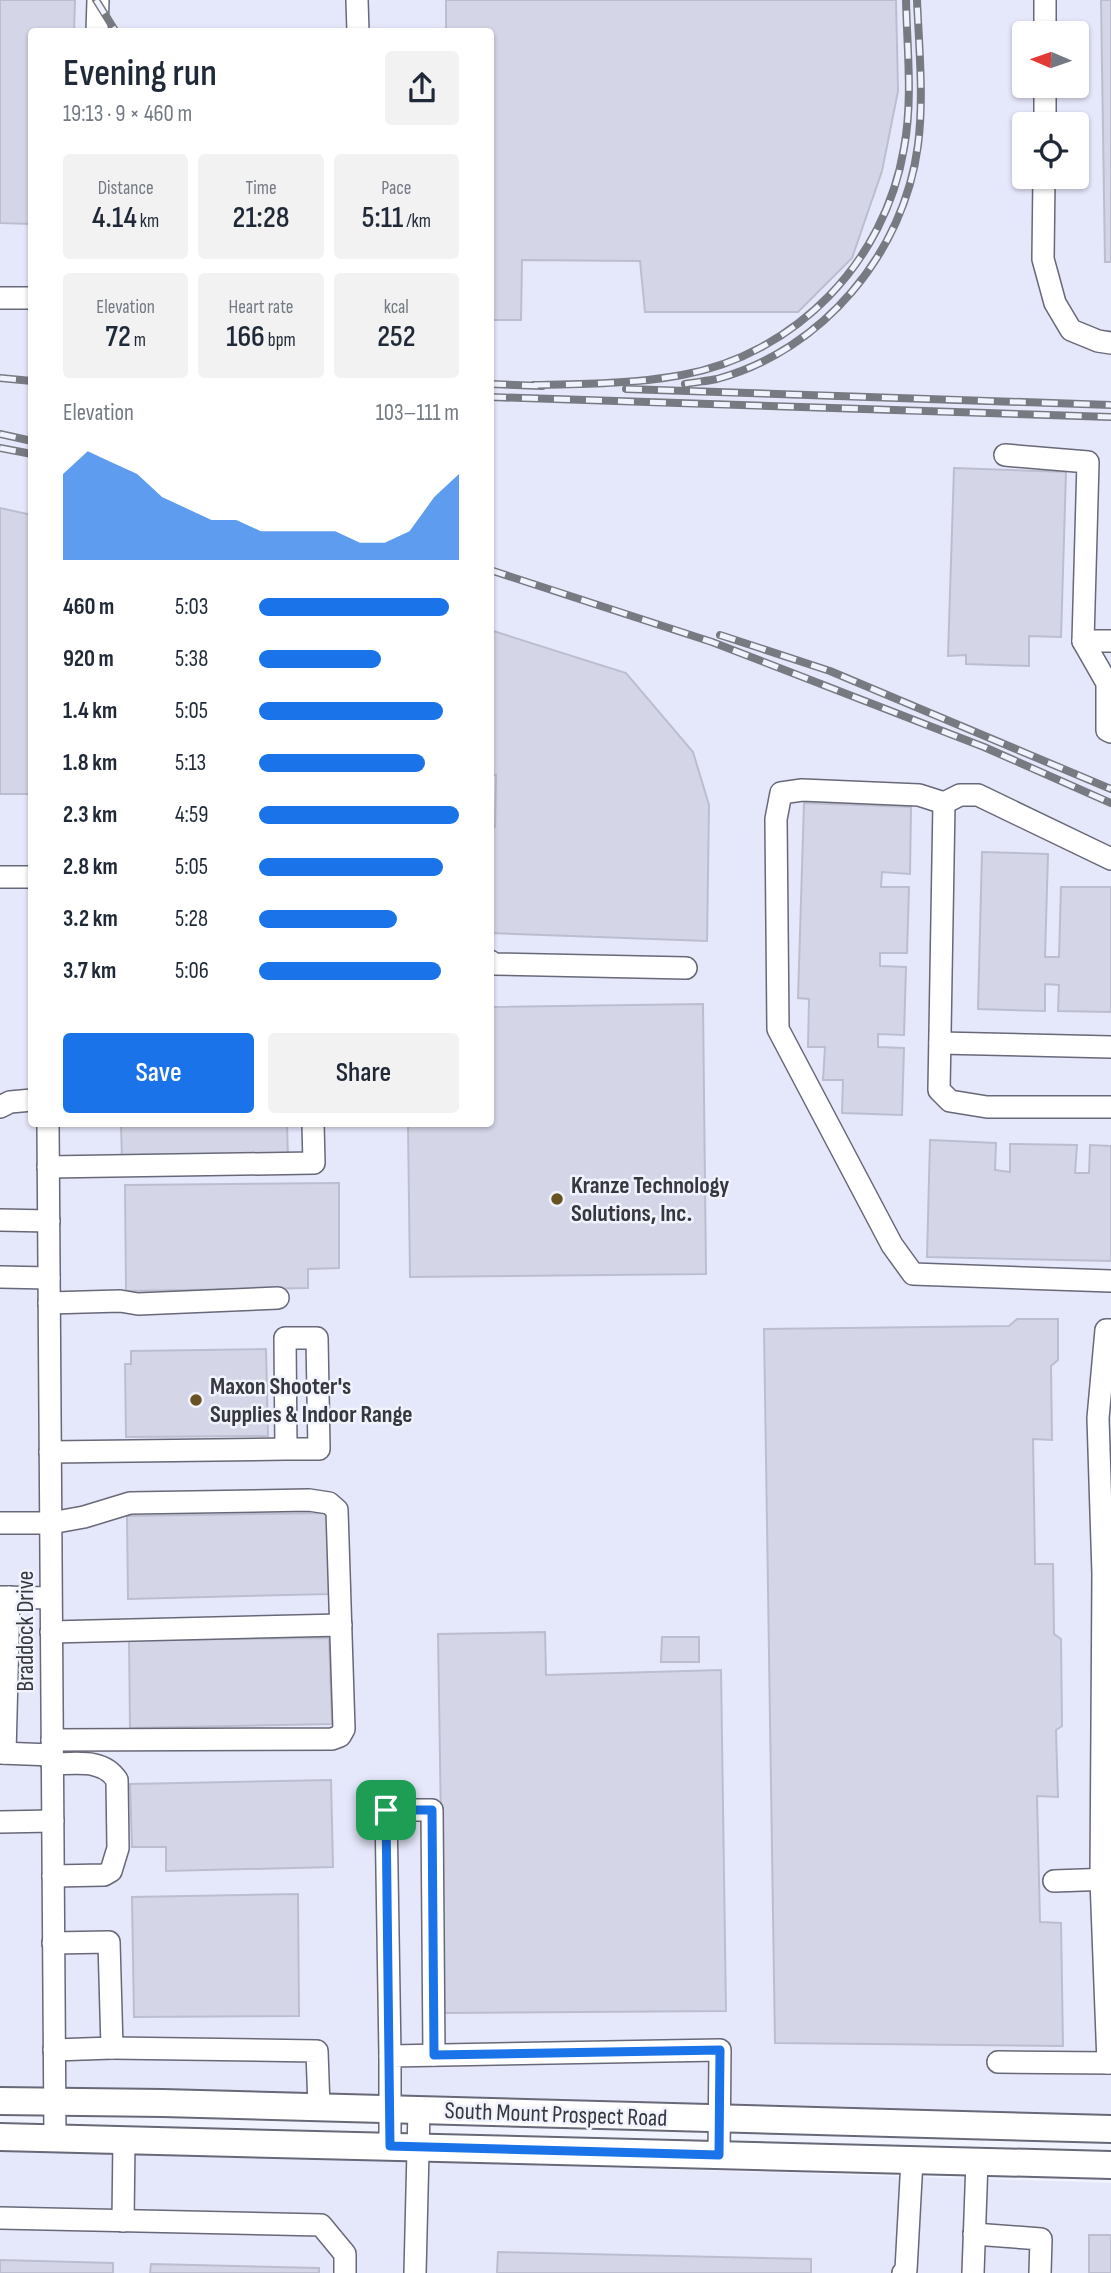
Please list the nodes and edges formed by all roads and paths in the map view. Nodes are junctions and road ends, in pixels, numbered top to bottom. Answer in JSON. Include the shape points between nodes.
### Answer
{"nodes":[{"id":1,"x":98,"y":0,"type":"edge"},
{"id":2,"x":357,"y":0,"type":"edge"},
{"id":3,"x":1045,"y":0,"type":"edge"},
{"id":4,"x":1045,"y":21,"type":"edge"},
{"id":5,"x":97,"y":28,"type":"edge"},
{"id":6,"x":358,"y":28,"type":"edge"},
{"id":7,"x":1044,"y":189,"type":"edge"},
{"id":8,"x":0,"y":298,"type":"edge"},
{"id":9,"x":28,"y":298,"type":"edge"},
{"id":10,"x":1111,"y":343,"type":"edge"},
{"id":11,"x":1005,"y":455,"type":"dead end"},
{"id":12,"x":1083,"y":641,"type":"junction"},
{"id":13,"x":1111,"y":641,"type":"edge"},
{"id":14,"x":1111,"y":732,"type":"edge"},
{"id":15,"x":944,"y":803,"type":"junction"},
{"id":16,"x":1111,"y":859,"type":"edge"},
{"id":17,"x":0,"y":877,"type":"edge"},
{"id":18,"x":28,"y":877,"type":"edge"},
{"id":19,"x":494,"y":964,"type":"edge"},
{"id":20,"x":685,"y":968,"type":"dead end"},
{"id":21,"x":940,"y":1043,"type":"junction"},
{"id":22,"x":1111,"y":1047,"type":"edge"},
{"id":23,"x":28,"y":1100,"type":"edge"},
{"id":24,"x":0,"y":1107,"type":"edge"},
{"id":25,"x":1111,"y":1107,"type":"edge"},
{"id":26,"x":48,"y":1127,"type":"edge"},
{"id":27,"x":313,"y":1127,"type":"edge"},
{"id":28,"x":48,"y":1167,"type":"junction"},
{"id":29,"x":0,"y":1220,"type":"edge"},
{"id":30,"x":48,"y":1221,"type":"junction"},
{"id":31,"x":0,"y":1277,"type":"edge"},
{"id":32,"x":49,"y":1278,"type":"junction"},
{"id":33,"x":1111,"y":1280,"type":"edge"},
{"id":34,"x":278,"y":1298,"type":"dead end"},
{"id":35,"x":49,"y":1303,"type":"junction"},
{"id":36,"x":1111,"y":1330,"type":"edge"},
{"id":37,"x":286,"y":1449,"type":"junction"},
{"id":38,"x":50,"y":1452,"type":"junction"},
{"id":39,"x":1105,"y":1496,"type":"edge"},
{"id":40,"x":0,"y":1522,"type":"edge"},
{"id":41,"x":51,"y":1523,"type":"junction"},
{"id":42,"x":5,"y":1597,"type":"edge"},
{"id":43,"x":51,"y":1598,"type":"junction"},
{"id":44,"x":341,"y":1625,"type":"junction"},
{"id":45,"x":51,"y":1632,"type":"junction"},
{"id":46,"x":3,"y":1753,"type":"edge"},
{"id":47,"x":52,"y":1753,"type":"junction"},
{"id":48,"x":53,"y":1821,"type":"junction"},
{"id":49,"x":0,"y":1822,"type":"edge"},
{"id":50,"x":53,"y":1876,"type":"junction"},
{"id":51,"x":1106,"y":1880,"type":"edge"},
{"id":52,"x":1054,"y":1881,"type":"dead end"},
{"id":53,"x":53,"y":1943,"type":"junction"},
{"id":54,"x":113,"y":2048,"type":"junction"},
{"id":55,"x":54,"y":2050,"type":"junction"},
{"id":56,"x":434,"y":2055,"type":"junction"},
{"id":57,"x":390,"y":2056,"type":"junction"},
{"id":58,"x":998,"y":2062,"type":"dead end"},
{"id":59,"x":1110,"y":2063,"type":"edge"},
{"id":60,"x":0,"y":2101,"type":"edge"},
{"id":61,"x":54,"y":2103,"type":"junction"},
{"id":62,"x":319,"y":2108,"type":"junction"},
{"id":63,"x":390,"y":2110,"type":"junction"},
{"id":64,"x":419,"y":2110,"type":"junction"},
{"id":65,"x":720,"y":2119,"type":"junction"},
{"id":66,"x":1111,"y":2129,"type":"edge"},
{"id":67,"x":0,"y":2137,"type":"edge"},
{"id":68,"x":55,"y":2138,"type":"junction"},
{"id":69,"x":124,"y":2140,"type":"junction"},
{"id":70,"x":390,"y":2146,"type":"junction"},
{"id":71,"x":418,"y":2147,"type":"junction"},
{"id":72,"x":719,"y":2155,"type":"junction"},
{"id":73,"x":912,"y":2160,"type":"junction"},
{"id":74,"x":977,"y":2161,"type":"junction"},
{"id":75,"x":1111,"y":2165,"type":"edge"},
{"id":76,"x":0,"y":2218,"type":"edge"},
{"id":77,"x":123,"y":2221,"type":"junction"},
{"id":78,"x":974,"y":2234,"type":"junction"},
{"id":79,"x":906,"y":2272,"type":"edge"},
{"id":80,"x":345,"y":2273,"type":"edge"},
{"id":81,"x":415,"y":2273,"type":"edge"},
{"id":82,"x":973,"y":2273,"type":"edge"},
{"id":83,"x":1040,"y":2273,"type":"edge"}],
"edges":[{"from":1,"to":5,"type":"street"},
{"from":2,"to":6,"type":"street"},
{"from":3,"to":4,"type":"street"},
{"from":7,"to":10,"type":"street","via":[[1043,259],[1055,303],[1071,330]]},
{"from":8,"to":9,"type":"street"},
{"from":11,"to":12,"type":"street","via":[[1088,462]]},
{"from":12,"to":13,"type":"street"},
{"from":12,"to":14,"type":"street","via":[[1107,684],[1107,730]]},
{"from":15,"to":16,"type":"street","via":[[960,795],[978,795]]},
{"from":15,"to":21,"type":"street"},
{"from":15,"to":33,"type":"street","via":[[919,795],[781,793],[776,819],[778,1029],[892,1245],[913,1274]]},
{"from":17,"to":18,"type":"street"},
{"from":19,"to":20,"type":"street"},
{"from":21,"to":22,"type":"street"},
{"from":21,"to":25,"type":"street","via":[[939,1090],[950,1101],[987,1107]]},
{"from":23,"to":24,"type":"street"},
{"from":26,"to":28,"type":"street","name":"Braddock Drive"},
{"from":27,"to":28,"type":"street","via":[[314,1163]]},
{"from":28,"to":30,"type":"street","name":"Braddock Drive"},
{"from":29,"to":30,"type":"street"},
{"from":30,"to":32,"type":"street","name":"Braddock Drive"},
{"from":31,"to":32,"type":"street"},
{"from":32,"to":35,"type":"street","name":"Braddock Drive"},
{"from":34,"to":35,"type":"street"},
{"from":35,"to":38,"type":"street","name":"Braddock Drive"},
{"from":36,"to":39,"type":"street","via":[[1106,1330],[1098,1418]]},
{"from":37,"to":37,"type":"street","via":[[319,1449],[317,1338],[285,1338]]},
{"from":37,"to":38,"type":"street"},
{"from":38,"to":41,"type":"street","name":"Braddock Drive"},
{"from":39,"to":51,"type":"street"},
{"from":40,"to":41,"type":"street"},
{"from":41,"to":43,"type":"street","name":"Braddock Drive"},
{"from":41,"to":44,"type":"street","via":[[130,1503],[329,1503],[337,1510]]},
{"from":42,"to":43,"type":"street"},
{"from":42,"to":46,"type":"street"},
{"from":43,"to":45,"type":"street","name":"Braddock Drive"},
{"from":44,"to":45,"type":"street"},
{"from":44,"to":47,"type":"street","via":[[344,1729],[340,1736],[96,1740]]},
{"from":45,"to":47,"type":"street","name":"Braddock Drive"},
{"from":46,"to":47,"type":"street"},
{"from":47,"to":48,"type":"street","name":"Braddock Drive"},
{"from":47,"to":50,"type":"street","via":[[112,1771],[117,1780],[118,1834],[111,1871]]},
{"from":48,"to":49,"type":"street"},
{"from":48,"to":50,"type":"street","name":"Braddock Drive"},
{"from":50,"to":53,"type":"street","name":"Braddock Drive"},
{"from":51,"to":52,"type":"street"},
{"from":51,"to":59,"type":"street"},
{"from":53,"to":54,"type":"street","via":[[109,1942]]},
{"from":53,"to":55,"type":"street","name":"Braddock Drive"},
{"from":54,"to":55,"type":"street"},
{"from":54,"to":62,"type":"street","via":[[317,2051]]},
{"from":55,"to":61,"type":"street","name":"Braddock Drive"},
{"from":56,"to":57,"type":"street"},
{"from":56,"to":57,"type":"street","via":[[432,1810],[386,1810]]},
{"from":56,"to":65,"type":"street","via":[[720,2050]]},
{"from":57,"to":63,"type":"street"},
{"from":58,"to":59,"type":"street"},
{"from":60,"to":61,"type":"main road","name":"South Mount Prospect Road"},
{"from":61,"to":62,"type":"main road","name":"South Mount Prospect Road"},
{"from":61,"to":68,"type":"street","name":"Braddock Drive"},
{"from":62,"to":63,"type":"main road","name":"South Mount Prospect Road"},
{"from":63,"to":64,"type":"main road","name":"South Mount Prospect Road"},
{"from":63,"to":70,"type":"street"},
{"from":64,"to":65,"type":"main road","name":"South Mount Prospect Road"},
{"from":64,"to":71,"type":"street"},
{"from":65,"to":66,"type":"main road","name":"South Mount Prospect Road"},
{"from":65,"to":72,"type":"street"},
{"from":67,"to":68,"type":"main road","name":"South Mount Prospect Road"},
{"from":68,"to":69,"type":"main road","name":"South Mount Prospect Road"},
{"from":69,"to":70,"type":"main road","name":"South Mount Prospect Road"},
{"from":69,"to":77,"type":"street"},
{"from":70,"to":71,"type":"main road","name":"South Mount Prospect Road"},
{"from":71,"to":72,"type":"main road","name":"South Mount Prospect Road"},
{"from":71,"to":81,"type":"street"},
{"from":72,"to":73,"type":"main road","name":"South Mount Prospect Road"},
{"from":73,"to":74,"type":"main road","name":"South Mount Prospect Road"},
{"from":73,"to":79,"type":"street"},
{"from":74,"to":75,"type":"main road","name":"South Mount Prospect Road"},
{"from":74,"to":78,"type":"street"},
{"from":76,"to":77,"type":"street"},
{"from":77,"to":80,"type":"street","via":[[321,2225],[345,2254]]},
{"from":78,"to":82,"type":"street"},
{"from":78,"to":83,"type":"street","via":[[1041,2239]]}]}
